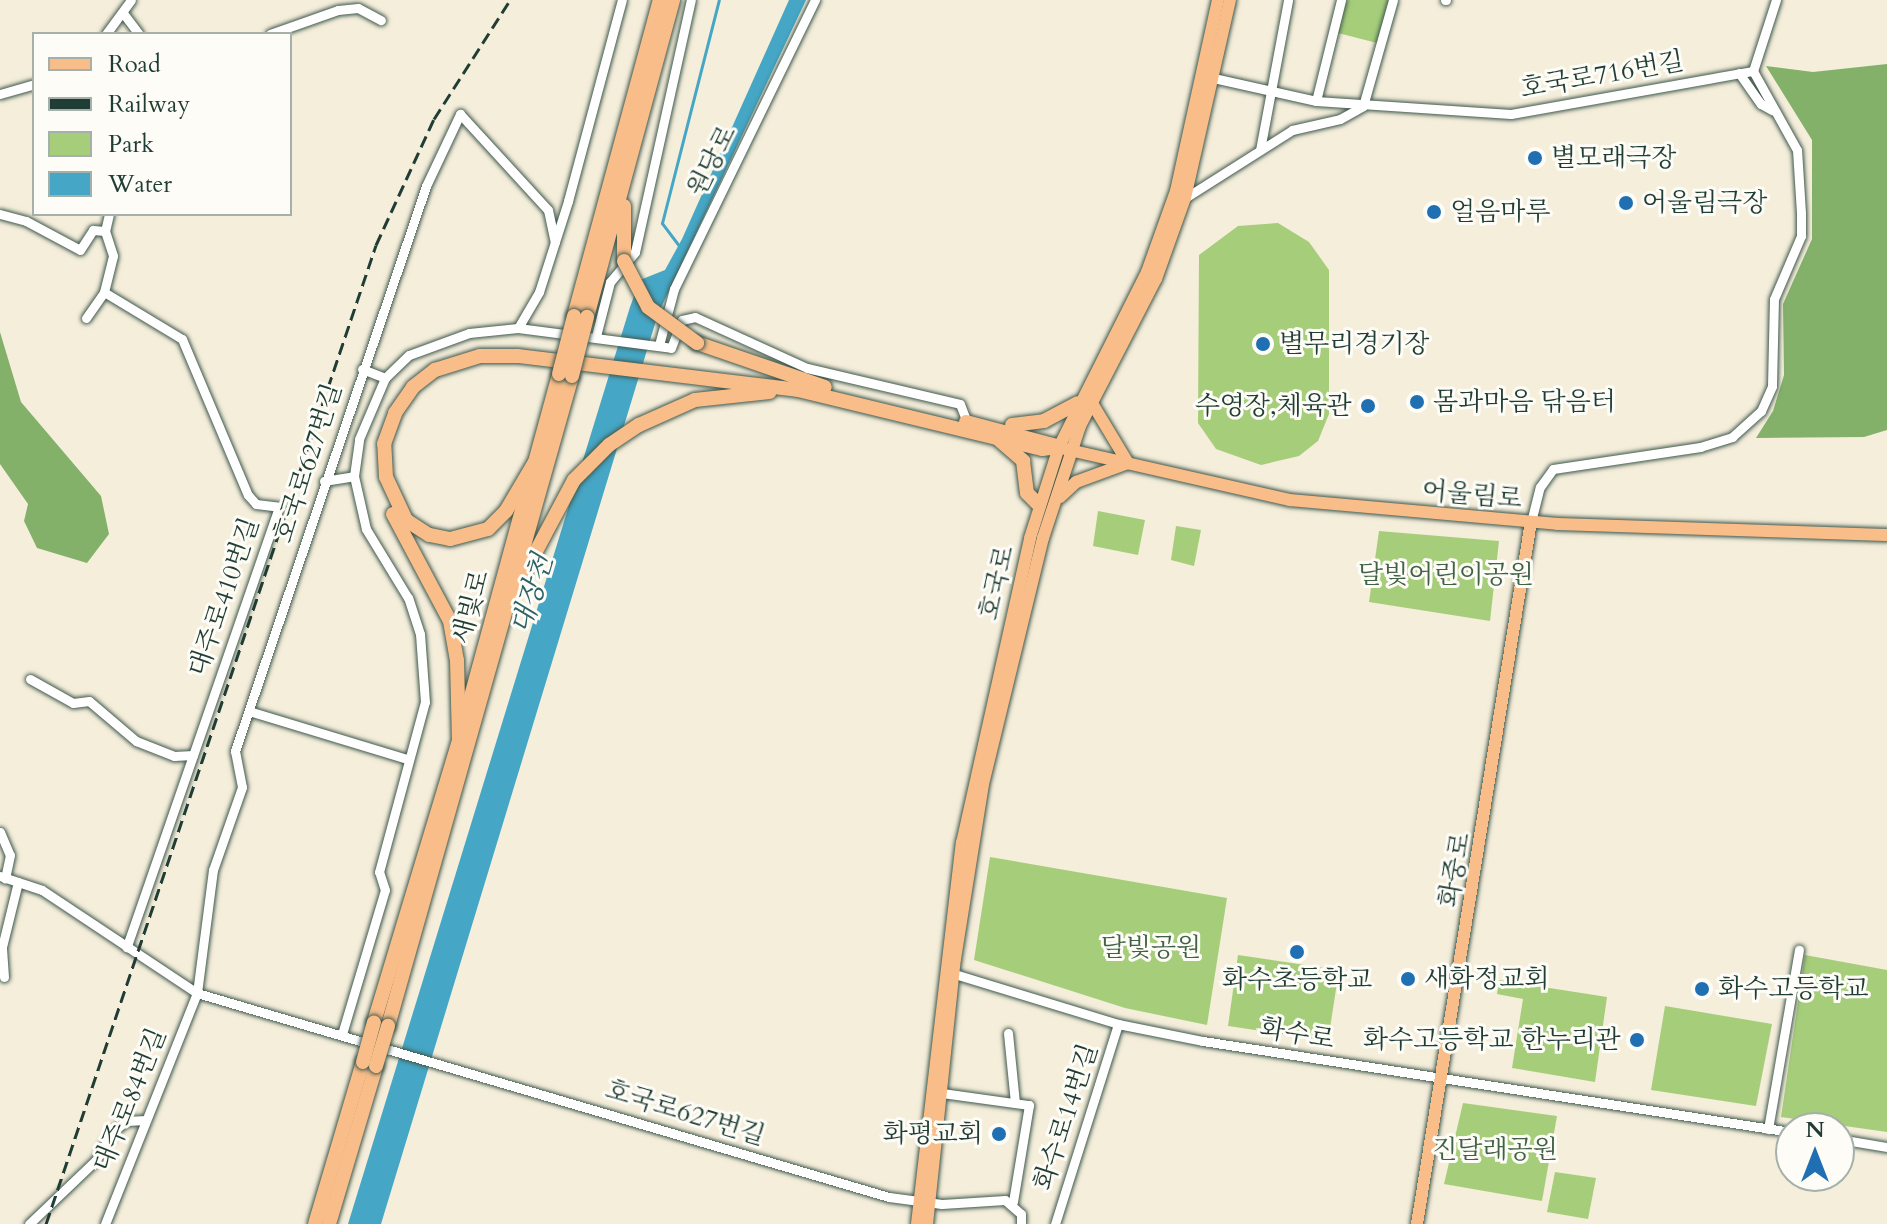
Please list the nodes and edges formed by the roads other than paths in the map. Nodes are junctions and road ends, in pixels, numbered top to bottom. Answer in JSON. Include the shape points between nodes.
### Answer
{"nodes":[{"id":1,"x":131,"y":0,"type":"edge"},
{"id":2,"x":622,"y":0,"type":"edge"},
{"id":3,"x":660,"y":0,"type":"edge"},
{"id":4,"x":673,"y":0,"type":"edge"},
{"id":5,"x":691,"y":0,"type":"edge"},
{"id":6,"x":815,"y":0,"type":"edge"},
{"id":7,"x":1218,"y":0,"type":"edge"},
{"id":8,"x":1230,"y":0,"type":"edge"},
{"id":9,"x":1288,"y":0,"type":"edge"},
{"id":10,"x":1341,"y":0,"type":"edge"},
{"id":11,"x":1393,"y":0,"type":"edge"},
{"id":12,"x":1776,"y":0,"type":"edge"},
{"id":13,"x":123,"y":13,"type":"junction"},
{"id":14,"x":381,"y":20,"type":"dead end"},
{"id":15,"x":108,"y":32,"type":"edge"},
{"id":16,"x":137,"y":32,"type":"edge"},
{"id":17,"x":276,"y":32,"type":"edge"},
{"id":18,"x":1753,"y":71,"type":"junction"},
{"id":19,"x":1739,"y":73,"type":"junction"},
{"id":20,"x":1208,"y":77,"type":"junction"},
{"id":21,"x":32,"y":85,"type":"edge"},
{"id":22,"x":1268,"y":91,"type":"junction"},
{"id":23,"x":0,"y":94,"type":"edge"},
{"id":24,"x":1316,"y":101,"type":"junction"},
{"id":25,"x":1363,"y":106,"type":"junction"},
{"id":26,"x":1772,"y":110,"type":"junction"},
{"id":27,"x":1260,"y":150,"type":"junction"},
{"id":28,"x":624,"y":183,"type":"junction"},
{"id":29,"x":1185,"y":198,"type":"junction"},
{"id":30,"x":0,"y":214,"type":"edge"},
{"id":31,"x":109,"y":216,"type":"edge"},
{"id":32,"x":105,"y":231,"type":"junction"},
{"id":33,"x":555,"y":242,"type":"junction"},
{"id":34,"x":104,"y":292,"type":"junction"},
{"id":35,"x":580,"y":316,"type":"junction"},
{"id":36,"x":86,"y":318,"type":"dead end"},
{"id":37,"x":518,"y":328,"type":"junction"},
{"id":38,"x":596,"y":336,"type":"junction"},
{"id":39,"x":657,"y":344,"type":"junction"},
{"id":40,"x":584,"y":360,"type":"junction"},
{"id":41,"x":362,"y":369,"type":"junction"},
{"id":42,"x":684,"y":370,"type":"junction"},
{"id":43,"x":566,"y":375,"type":"junction"},
{"id":44,"x":385,"y":378,"type":"junction"},
{"id":45,"x":798,"y":390,"type":"junction"},
{"id":46,"x":851,"y":393,"type":"junction"},
{"id":47,"x":1085,"y":403,"type":"junction"},
{"id":48,"x":967,"y":422,"type":"junction"},
{"id":49,"x":999,"y":433,"type":"junction"},
{"id":50,"x":1065,"y":449,"type":"junction"},
{"id":51,"x":536,"y":460,"type":"junction"},
{"id":52,"x":1128,"y":463,"type":"junction"},
{"id":53,"x":354,"y":476,"type":"junction"},
{"id":54,"x":324,"y":481,"type":"junction"},
{"id":55,"x":1047,"y":505,"type":"junction"},
{"id":56,"x":1531,"y":522,"type":"junction"},
{"id":57,"x":1887,"y":535,"type":"edge"},
{"id":58,"x":510,"y":604,"type":"junction"},
{"id":59,"x":30,"y":679,"type":"dead end"},
{"id":60,"x":249,"y":711,"type":"junction"},
{"id":61,"x":459,"y":740,"type":"junction"},
{"id":62,"x":193,"y":755,"type":"junction"},
{"id":63,"x":407,"y":759,"type":"junction"},
{"id":64,"x":0,"y":832,"type":"edge"},
{"id":65,"x":2,"y":877,"type":"edge"},
{"id":66,"x":18,"y":882,"type":"junction"},
{"id":67,"x":127,"y":947,"type":"junction"},
{"id":68,"x":1799,"y":950,"type":"dead end"},
{"id":69,"x":949,"y":973,"type":"junction"},
{"id":70,"x":4,"y":977,"type":"dead end"},
{"id":71,"x":197,"y":993,"type":"junction"},
{"id":72,"x":381,"y":1024,"type":"junction"},
{"id":73,"x":1118,"y":1024,"type":"junction"},
{"id":74,"x":1008,"y":1033,"type":"dead end"},
{"id":75,"x":342,"y":1034,"type":"junction"},
{"id":76,"x":1442,"y":1080,"type":"junction"},
{"id":77,"x":942,"y":1093,"type":"junction"},
{"id":78,"x":1015,"y":1103,"type":"junction"},
{"id":79,"x":146,"y":1120,"type":"junction"},
{"id":80,"x":1768,"y":1129,"type":"junction"},
{"id":81,"x":1775,"y":1130,"type":"edge"},
{"id":82,"x":1855,"y":1142,"type":"edge"},
{"id":83,"x":1887,"y":1147,"type":"edge"},
{"id":84,"x":344,"y":1152,"type":"junction"},
{"id":85,"x":1013,"y":1202,"type":"junction"},
{"id":86,"x":925,"y":1203,"type":"junction"},
{"id":87,"x":29,"y":1224,"type":"edge"},
{"id":88,"x":105,"y":1224,"type":"edge"},
{"id":89,"x":315,"y":1224,"type":"edge"},
{"id":90,"x":329,"y":1224,"type":"edge"},
{"id":91,"x":917,"y":1224,"type":"edge"},
{"id":92,"x":927,"y":1224,"type":"edge"},
{"id":93,"x":1021,"y":1224,"type":"edge"},
{"id":94,"x":1055,"y":1224,"type":"edge"},
{"id":95,"x":1417,"y":1224,"type":"edge"}],
"edges":[{"from":1,"to":13,"type":"street"},
{"from":2,"to":33,"type":"street"},
{"from":3,"to":35,"type":"highway","name":"새빛로"},
{"from":4,"to":28,"type":"highway","name":"새빛로"},
{"from":5,"to":38,"type":"street","via":[[635,252],[610,282]]},
{"from":6,"to":39,"type":"street","name":"원당로","via":[[674,289]]},
{"from":7,"to":20,"type":"main road","name":"호국로"},
{"from":8,"to":20,"type":"main road","name":"호국로"},
{"from":9,"to":22,"type":"street"},
{"from":10,"to":24,"type":"street"},
{"from":11,"to":25,"type":"street"},
{"from":12,"to":18,"type":"street"},
{"from":13,"to":15,"type":"street"},
{"from":13,"to":16,"type":"street"},
{"from":14,"to":17,"type":"street","via":[[358,8],[338,10]]},
{"from":18,"to":19,"type":"street","name":"호국로716번길"},
{"from":18,"to":26,"type":"street"},
{"from":19,"to":25,"type":"street","name":"호국로716번길","via":[[1511,114]]},
{"from":19,"to":26,"type":"street","via":[[1761,104]]},
{"from":20,"to":22,"type":"street","name":"호국로716번길"},
{"from":20,"to":29,"type":"main road","name":"호국로"},
{"from":20,"to":47,"type":"main road","name":"호국로","via":[[1147,272]]},
{"from":21,"to":23,"type":"street"},
{"from":22,"to":24,"type":"street","name":"호국로716번길"},
{"from":22,"to":27,"type":"street"},
{"from":24,"to":25,"type":"street","name":"호국로716번길"},
{"from":25,"to":27,"type":"street","via":[[1340,119],[1307,123]]},
{"from":26,"to":56,"type":"street","via":[[1797,150],[1801,236],[1774,299],[1772,386],[1761,411],[1732,437],[1700,447],[1553,469],[1540,487]]},
{"from":27,"to":29,"type":"street"},
{"from":28,"to":35,"type":"highway","name":"새빛로"},
{"from":28,"to":46,"type":"highway","bridge":true,"via":[[624,261],[648,307],[697,343]]},
{"from":29,"to":47,"type":"main road","name":"호국로","via":[[1156,279]]},
{"from":30,"to":32,"type":"street","via":[[26,221],[80,250],[93,230]]},
{"from":31,"to":32,"type":"street"},
{"from":32,"to":34,"type":"street","via":[[113,256]]},
{"from":33,"to":37,"type":"street","via":[[539,292]]},
{"from":33,"to":41,"type":"street","name":"호국로627번길","via":[[548,210],[460,114],[426,186]]},
{"from":34,"to":36,"type":"street"},
{"from":34,"to":62,"type":"street","name":"대주로410번길","via":[[182,339],[248,495],[256,504],[279,507]]},
{"from":35,"to":43,"type":"highway","name":"새빛로","bridge":true},
{"from":37,"to":38,"type":"street"},
{"from":37,"to":44,"type":"street","via":[[433,343],[409,355]]},
{"from":38,"to":39,"type":"street"},
{"from":39,"to":48,"type":"street","via":[[671,348],[682,320],[695,317],[807,368],[960,404]]},
{"from":40,"to":42,"type":"highway"},
{"from":40,"to":51,"type":"highway","via":[[518,356],[453,361],[413,387],[395,413],[384,444],[386,477],[406,520],[429,535],[450,539],[488,529],[506,511]]},
{"from":40,"to":61,"type":"highway","via":[[517,349],[454,353],[407,382],[379,441],[383,493],[450,621],[457,660]]},
{"from":41,"to":44,"type":"street"},
{"from":41,"to":54,"type":"street","name":"호국로627번길"},
{"from":42,"to":45,"type":"highway"},
{"from":42,"to":46,"type":"highway"},
{"from":43,"to":51,"type":"highway","name":"새빛로"},
{"from":43,"to":58,"type":"highway","name":"새빛로"},
{"from":44,"to":53,"type":"street","via":[[359,439]]},
{"from":45,"to":49,"type":"highway"},
{"from":45,"to":58,"type":"highway","via":[[695,400],[667,410],[609,445],[574,480],[550,517]]},
{"from":46,"to":48,"type":"highway"},
{"from":47,"to":49,"type":"highway"},
{"from":47,"to":50,"type":"main road","name":"호국로"},
{"from":47,"to":52,"type":"main road"},
{"from":48,"to":49,"type":"highway"},
{"from":49,"to":50,"type":"highway"},
{"from":49,"to":55,"type":"highway","via":[[1023,461],[1027,493]]},
{"from":50,"to":52,"type":"main road","name":"어울림로"},
{"from":50,"to":55,"type":"main road","name":"호국로"},
{"from":51,"to":61,"type":"highway","name":"새빛로"},
{"from":52,"to":55,"type":"main road","via":[[1076,482]]},
{"from":52,"to":56,"type":"main road","name":"어울림로","via":[[1290,500]]},
{"from":53,"to":54,"type":"street"},
{"from":53,"to":63,"type":"street","via":[[366,529],[408,598],[426,661],[425,702]]},
{"from":54,"to":60,"type":"street","name":"호국로627번길"},
{"from":55,"to":69,"type":"main road","name":"호국로","via":[[973,782]]},
{"from":56,"to":57,"type":"main road","name":"어울림로"},
{"from":56,"to":76,"type":"main road","name":"화중로"},
{"from":58,"to":72,"type":"highway","name":"새빛로"},
{"from":59,"to":62,"type":"street","via":[[73,703],[89,701],[136,741],[174,756]]},
{"from":60,"to":63,"type":"street"},
{"from":60,"to":71,"type":"street","name":"호국로627번길","via":[[235,751],[242,787],[213,870]]},
{"from":61,"to":72,"type":"highway","name":"새빛로"},
{"from":62,"to":67,"type":"street","name":"대주로410번길"},
{"from":63,"to":75,"type":"street","via":[[379,872],[385,890]]},
{"from":64,"to":65,"type":"street","via":[[10,855]]},
{"from":65,"to":66,"type":"street"},
{"from":66,"to":67,"type":"street","via":[[42,890]]},
{"from":66,"to":70,"type":"street","via":[[2,947]]},
{"from":67,"to":71,"type":"street"},
{"from":68,"to":80,"type":"street"},
{"from":69,"to":73,"type":"street","name":"화수로"},
{"from":69,"to":77,"type":"main road","name":"호국로"},
{"from":69,"to":86,"type":"main road","name":"호국로"},
{"from":71,"to":75,"type":"street"},
{"from":71,"to":79,"type":"street","name":"대주로84번길"},
{"from":72,"to":84,"type":"highway","name":"새빛로","bridge":true},
{"from":73,"to":76,"type":"street","name":"화수로"},
{"from":73,"to":94,"type":"street","name":"화수로14번길"},
{"from":74,"to":78,"type":"street"},
{"from":75,"to":86,"type":"street","name":"호국로627번길"},
{"from":76,"to":80,"type":"street","name":"화수로"},
{"from":76,"to":95,"type":"main road","name":"화중로"},
{"from":77,"to":78,"type":"street"},
{"from":77,"to":86,"type":"main road","name":"호국로"},
{"from":78,"to":85,"type":"street","via":[[1029,1105]]},
{"from":79,"to":87,"type":"street","via":[[126,1121],[112,1132],[96,1160]]},
{"from":79,"to":88,"type":"street","name":"대주로84번길"},
{"from":80,"to":81,"type":"street","name":"화수로"},
{"from":82,"to":83,"type":"street"},
{"from":84,"to":89,"type":"highway","name":"새빛로"},
{"from":84,"to":90,"type":"highway","name":"새빛로"},
{"from":85,"to":86,"type":"street"},
{"from":85,"to":93,"type":"street"},
{"from":86,"to":91,"type":"main road","name":"호국로"},
{"from":86,"to":92,"type":"main road","name":"호국로"}]}
